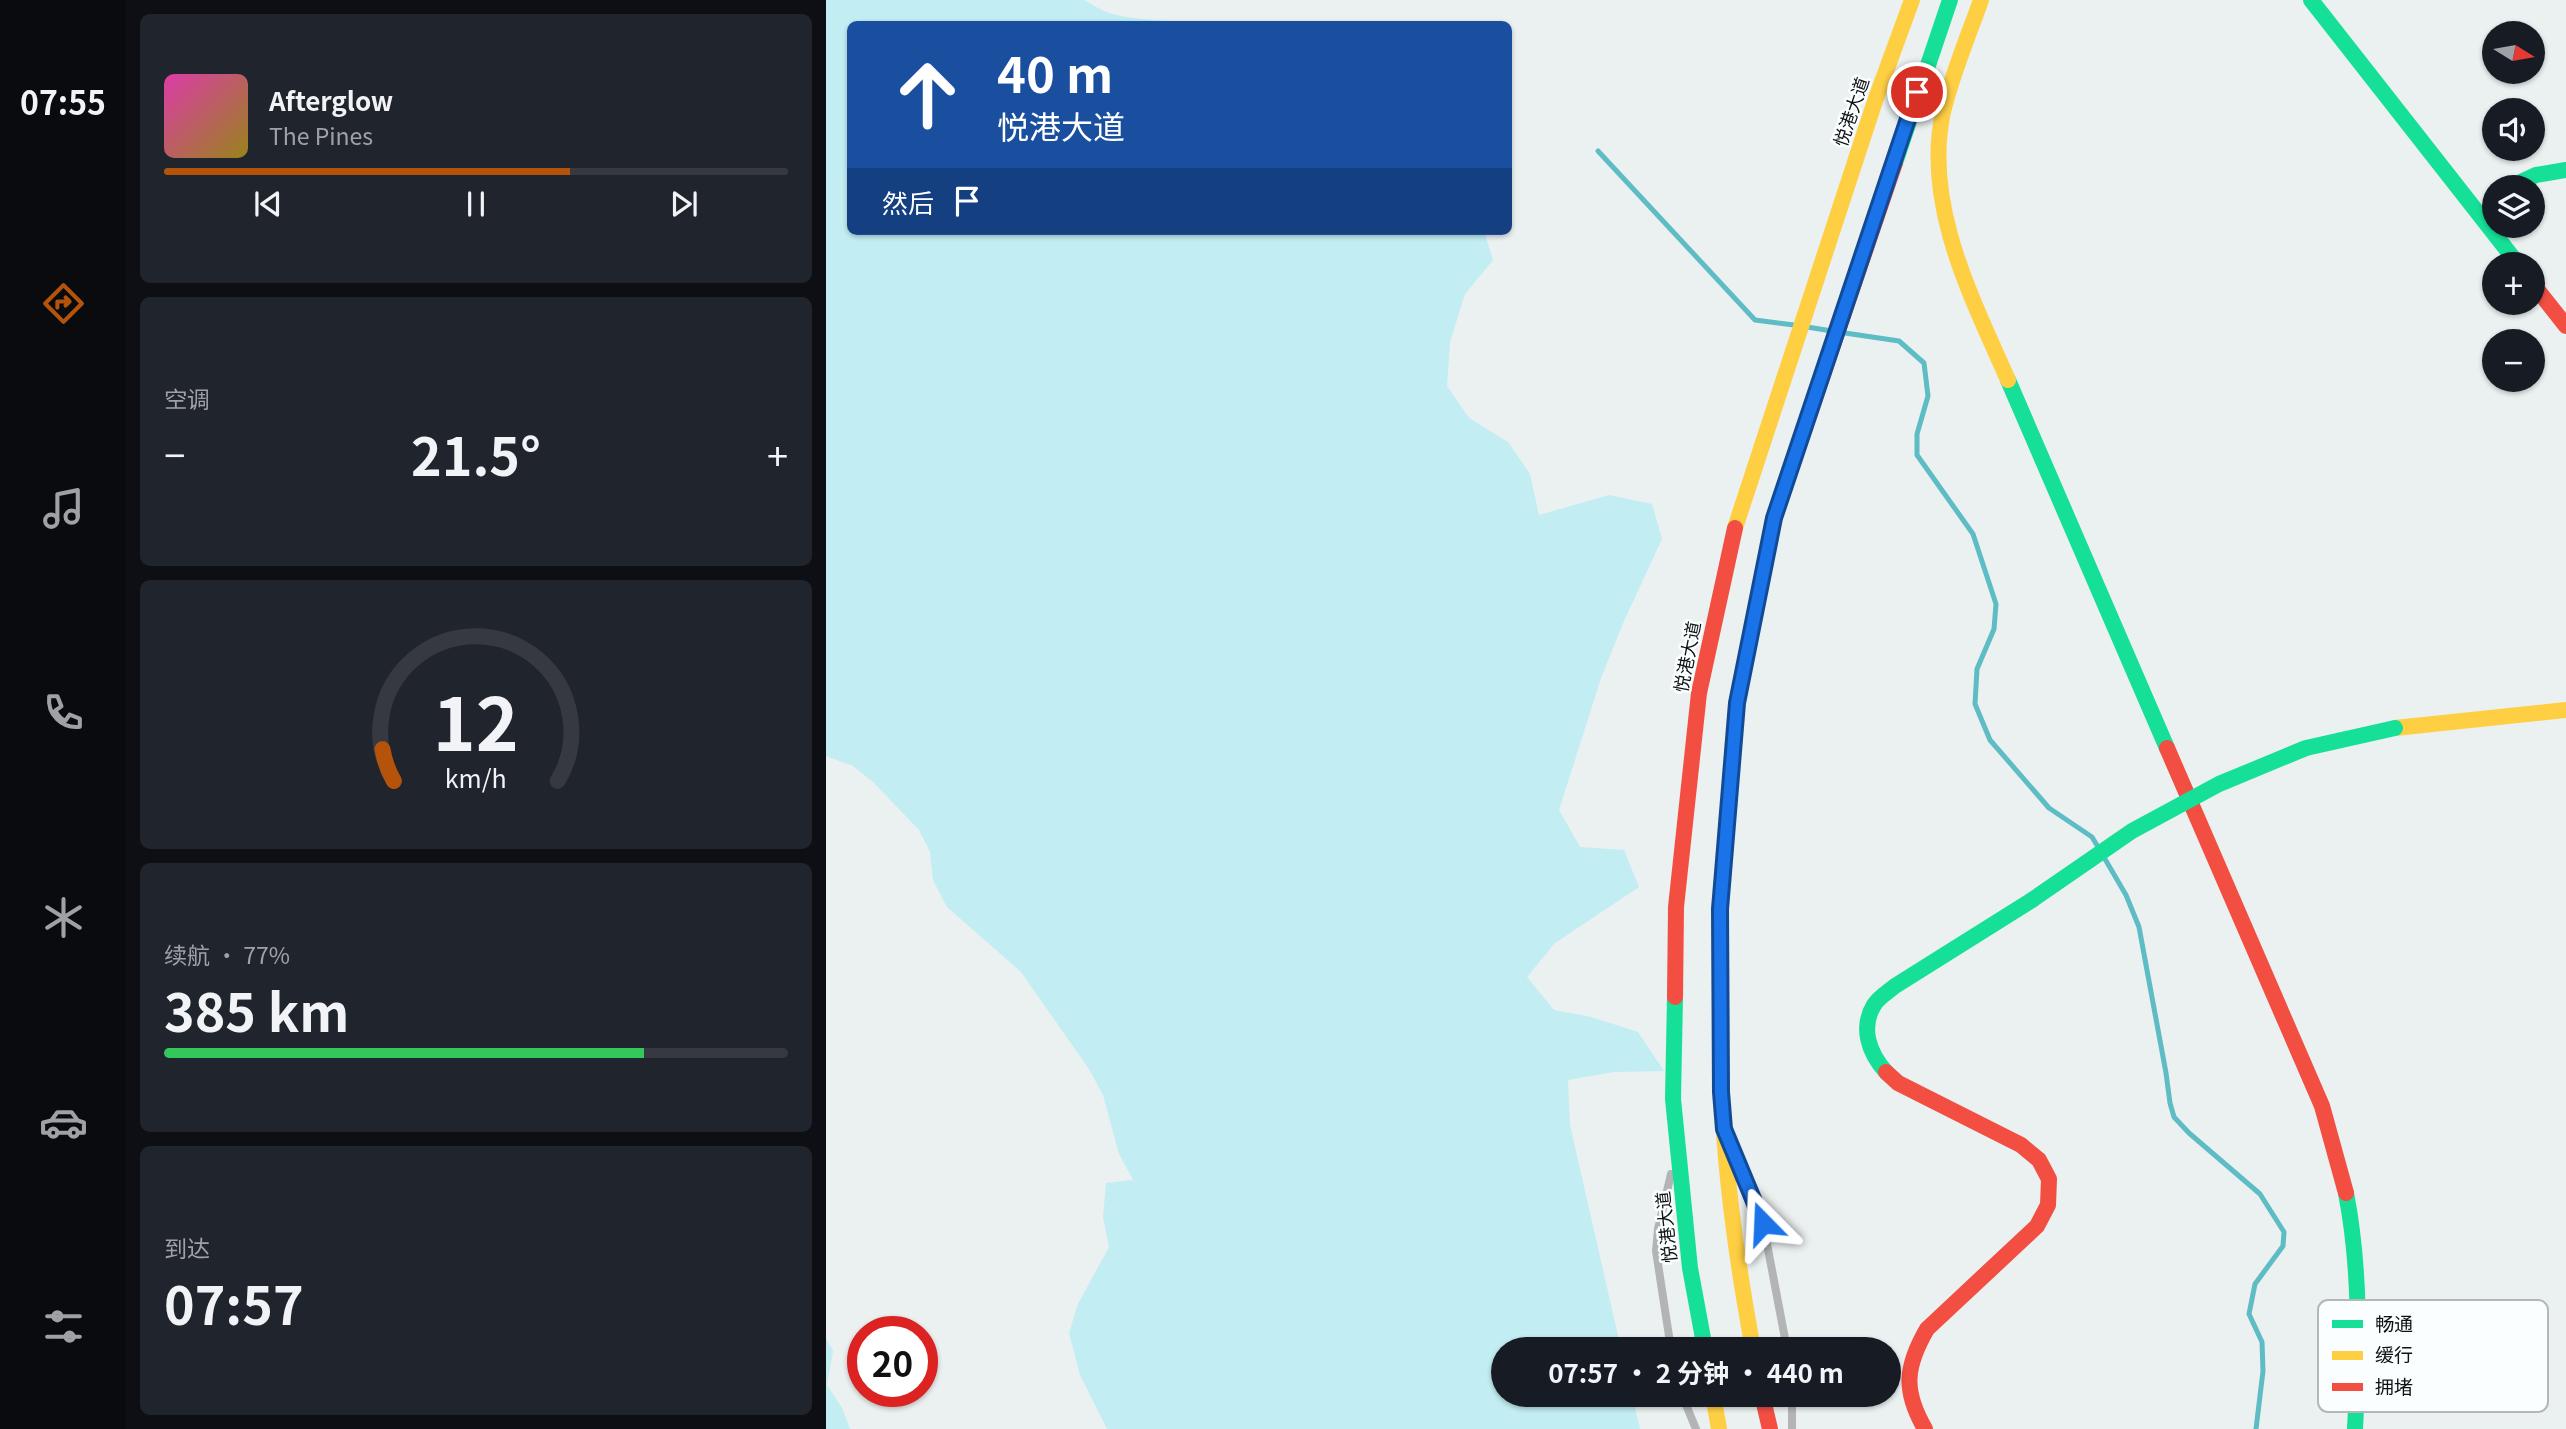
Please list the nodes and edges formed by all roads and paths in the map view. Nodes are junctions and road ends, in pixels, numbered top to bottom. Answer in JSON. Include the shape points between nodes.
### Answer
{"nodes":[{"id":1,"x":1900,"y":0,"type":"edge"},
{"id":2,"x":1912,"y":0,"type":"edge"},
{"id":3,"x":1950,"y":0,"type":"edge"},
{"id":4,"x":1962,"y":0,"type":"edge"},
{"id":5,"x":1981,"y":0,"type":"edge"},
{"id":6,"x":2311,"y":0,"type":"edge"},
{"id":7,"x":1875,"y":101,"type":"junction"},
{"id":8,"x":1909,"y":115,"type":"junction"},
{"id":9,"x":2566,"y":170,"type":"edge"},
{"id":10,"x":2534,"y":175,"type":"edge"},
{"id":11,"x":2510,"y":252,"type":"edge"},
{"id":12,"x":2545,"y":299,"type":"edge"},
{"id":13,"x":2566,"y":326,"type":"edge"},
{"id":14,"x":2566,"y":710,"type":"edge"},
{"id":15,"x":1724,"y":1129,"type":"junction"},
{"id":16,"x":1678,"y":1143,"type":"junction"},
{"id":17,"x":2357,"y":1300,"type":"edge"},
{"id":18,"x":1669,"y":1337,"type":"edge"},
{"id":19,"x":1703,"y":1337,"type":"edge"},
{"id":20,"x":1751,"y":1337,"type":"edge"},
{"id":21,"x":1785,"y":1337,"type":"edge"},
{"id":22,"x":1687,"y":1407,"type":"edge"},
{"id":23,"x":1715,"y":1407,"type":"edge"},
{"id":24,"x":1765,"y":1407,"type":"edge"},
{"id":25,"x":1791,"y":1407,"type":"edge"},
{"id":26,"x":1696,"y":1429,"type":"edge"},
{"id":27,"x":1719,"y":1429,"type":"edge"},
{"id":28,"x":1770,"y":1429,"type":"edge"},
{"id":29,"x":1792,"y":1429,"type":"edge"},
{"id":30,"x":1925,"y":1429,"type":"edge"}],
"edges":[{"from":1,"to":7,"type":"street"},
{"from":2,"to":7,"type":"street","name":"悦港大道"},
{"from":3,"to":8,"type":"street"},
{"from":4,"to":8,"type":"street"},
{"from":5,"to":17,"type":"street","via":[[1943,114],[1939,170],[1961,272],[2322,1106],[2344,1184]]},
{"from":6,"to":11,"type":"street","via":[[2479,206]]},
{"from":7,"to":16,"type":"street","name":"悦港大道","via":[[1737,518],[1699,693],[1675,907],[1673,1099]]},
{"from":8,"to":15,"type":"street","via":[[1774,518],[1737,703],[1720,909]]},
{"from":9,"to":10,"type":"street"},
{"from":12,"to":13,"type":"street"},
{"from":14,"to":30,"type":"street","bridge":true,"via":[[2395,728],[2306,748],[2219,784],[2132,831],[1875,1003],[1867,1026],[1869,1049],[1881,1069],[1898,1083],[2021,1145],[2039,1160],[2049,1179],[2048,1205],[2038,1226],[1927,1329],[1915,1347],[1908,1393]]},
{"from":15,"to":20,"type":"street","via":[[1736,1257]]},
{"from":15,"to":21,"type":"lane","via":[[1763,1223]]},
{"from":16,"to":18,"type":"lane","via":[[1656,1251]]},
{"from":16,"to":19,"type":"street","name":"悦港大道","via":[[1690,1268]]},
{"from":22,"to":26,"type":"lane"},
{"from":23,"to":27,"type":"street"},
{"from":24,"to":28,"type":"street"},
{"from":25,"to":29,"type":"lane"}]}
